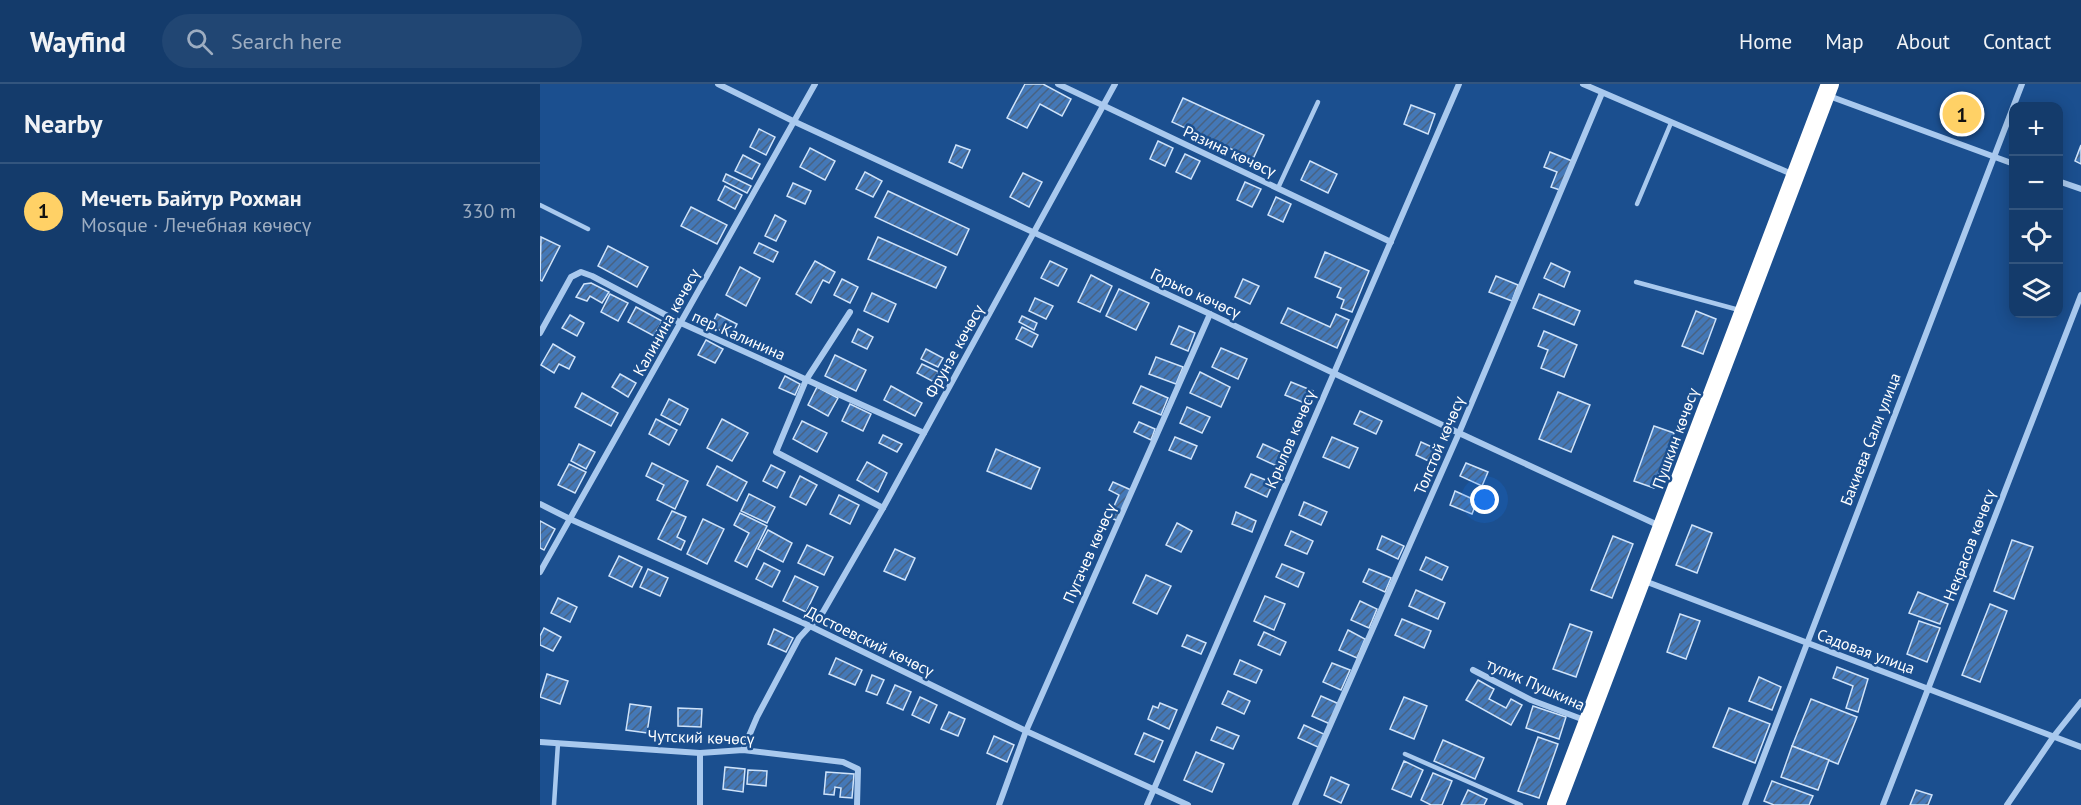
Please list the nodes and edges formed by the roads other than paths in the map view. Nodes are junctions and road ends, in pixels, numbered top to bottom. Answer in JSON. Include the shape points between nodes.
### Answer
{"nodes":[{"id":1,"x":718,"y":84,"type":"edge"},
{"id":2,"x":815,"y":84,"type":"edge"},
{"id":3,"x":1058,"y":84,"type":"edge"},
{"id":4,"x":1115,"y":84,"type":"edge"},
{"id":5,"x":1459,"y":84,"type":"edge"},
{"id":6,"x":1583,"y":84,"type":"edge"},
{"id":7,"x":2022,"y":84,"type":"edge"},
{"id":8,"x":1828,"y":89,"type":"edge"},
{"id":9,"x":1602,"y":93,"type":"junction"},
{"id":10,"x":1317,"y":102,"type":"dead end"},
{"id":11,"x":1103,"y":105,"type":"junction"},
{"id":12,"x":793,"y":121,"type":"junction"},
{"id":13,"x":1671,"y":123,"type":"junction"},
{"id":14,"x":1993,"y":156,"type":"junction"},
{"id":15,"x":2009,"y":162,"type":"edge"},
{"id":16,"x":1796,"y":176,"type":"junction"},
{"id":17,"x":2063,"y":183,"type":"edge"},
{"id":18,"x":1278,"y":188,"type":"junction"},
{"id":19,"x":2081,"y":189,"type":"edge"},
{"id":20,"x":1637,"y":204,"type":"dead end"},
{"id":21,"x":540,"y":205,"type":"edge"},
{"id":22,"x":588,"y":229,"type":"dead end"},
{"id":23,"x":1034,"y":232,"type":"junction"},
{"id":24,"x":1391,"y":242,"type":"junction"},
{"id":25,"x":1636,"y":282,"type":"dead end"},
{"id":26,"x":2081,"y":295,"type":"edge"},
{"id":27,"x":1742,"y":311,"type":"junction"},
{"id":28,"x":850,"y":312,"type":"dead end"},
{"id":29,"x":1210,"y":314,"type":"junction"},
{"id":30,"x":681,"y":324,"type":"junction"},
{"id":31,"x":540,"y":333,"type":"edge"},
{"id":32,"x":1333,"y":373,"type":"junction"},
{"id":33,"x":806,"y":380,"type":"junction"},
{"id":34,"x":924,"y":433,"type":"junction"},
{"id":35,"x":1459,"y":433,"type":"junction"},
{"id":36,"x":540,"y":504,"type":"edge"},
{"id":37,"x":883,"y":508,"type":"junction"},
{"id":38,"x":570,"y":519,"type":"junction"},
{"id":39,"x":1663,"y":527,"type":"junction"},
{"id":40,"x":540,"y":572,"type":"edge"},
{"id":41,"x":1642,"y":579,"type":"junction"},
{"id":42,"x":810,"y":626,"type":"junction"},
{"id":43,"x":1806,"y":643,"type":"junction"},
{"id":44,"x":1473,"y":670,"type":"dead end"},
{"id":45,"x":1928,"y":687,"type":"junction"},
{"id":46,"x":2081,"y":702,"type":"edge"},
{"id":47,"x":1588,"y":722,"type":"junction"},
{"id":48,"x":1026,"y":731,"type":"junction"},
{"id":49,"x":2054,"y":736,"type":"junction"},
{"id":50,"x":540,"y":742,"type":"edge"},
{"id":51,"x":558,"y":743,"type":"junction"},
{"id":52,"x":2081,"y":747,"type":"edge"},
{"id":53,"x":743,"y":750,"type":"junction"},
{"id":54,"x":700,"y":753,"type":"junction"},
{"id":55,"x":1405,"y":754,"type":"dead end"},
{"id":56,"x":1154,"y":789,"type":"junction"},
{"id":57,"x":554,"y":805,"type":"edge"},
{"id":58,"x":700,"y":805,"type":"edge"},
{"id":59,"x":858,"y":805,"type":"edge"},
{"id":60,"x":999,"y":805,"type":"edge"},
{"id":61,"x":1147,"y":805,"type":"edge"},
{"id":62,"x":1188,"y":805,"type":"edge"},
{"id":63,"x":1295,"y":805,"type":"edge"},
{"id":64,"x":1521,"y":805,"type":"edge"},
{"id":65,"x":1556,"y":805,"type":"edge"},
{"id":66,"x":1745,"y":805,"type":"edge"},
{"id":67,"x":1883,"y":805,"type":"edge"},
{"id":68,"x":2007,"y":805,"type":"edge"}],
"edges":[{"from":1,"to":12,"type":"street","name":"Горько көчөсү"},
{"from":2,"to":12,"type":"street","name":"Калинина көчөсү"},
{"from":3,"to":11,"type":"street","name":"Разина көчөсү"},
{"from":4,"to":11,"type":"street","name":"Фрунзе көчөсү"},
{"from":5,"to":24,"type":"street","name":"Крылов көчөсү"},
{"from":6,"to":9,"type":"street"},
{"from":7,"to":14,"type":"street","name":"Бакиева Сали улица"},
{"from":8,"to":14,"type":"street"},
{"from":8,"to":16,"type":"highway","name":"Пушкин көчөсү"},
{"from":9,"to":13,"type":"street"},
{"from":9,"to":35,"type":"street","name":"Толстой көчөсү"},
{"from":10,"to":18,"type":"lane"},
{"from":11,"to":18,"type":"street","name":"Разина көчөсү"},
{"from":11,"to":23,"type":"street","name":"Фрунзе көчөсү"},
{"from":12,"to":23,"type":"street","name":"Горько көчөсү"},
{"from":12,"to":30,"type":"street","name":"Калинина көчөсү"},
{"from":13,"to":16,"type":"street"},
{"from":13,"to":20,"type":"lane"},
{"from":14,"to":15,"type":"street"},
{"from":14,"to":43,"type":"street","name":"Бакиева Сали улица"},
{"from":16,"to":27,"type":"highway","name":"Пушкин көчөсү"},
{"from":17,"to":19,"type":"street"},
{"from":18,"to":24,"type":"street","name":"Разина көчөсү"},
{"from":21,"to":22,"type":"lane"},
{"from":23,"to":29,"type":"street","name":"Горько көчөсү"},
{"from":23,"to":34,"type":"street","name":"Фрунзе көчөсү"},
{"from":24,"to":32,"type":"street","name":"Крылов көчөсү"},
{"from":25,"to":27,"type":"lane"},
{"from":26,"to":45,"type":"street","name":"Некрасов көчөсү"},
{"from":27,"to":39,"type":"highway","name":"Пушкин көчөсү"},
{"from":28,"to":33,"type":"street"},
{"from":29,"to":32,"type":"street","name":"Горько көчөсү"},
{"from":29,"to":48,"type":"street","name":"Пугачев көчөсү"},
{"from":30,"to":31,"type":"street","name":"пер. Калинина","via":[[581,272],[571,277]]},
{"from":30,"to":33,"type":"street","name":"пер. Калинина"},
{"from":30,"to":38,"type":"street","name":"Калинина көчөсү"},
{"from":32,"to":35,"type":"street","name":"Горько көчөсү"},
{"from":32,"to":56,"type":"street","name":"Крылов көчөсү"},
{"from":33,"to":34,"type":"street","name":"пер. Калинина"},
{"from":33,"to":37,"type":"street","via":[[776,452]]},
{"from":34,"to":37,"type":"street","name":"Фрунзе көчөсү"},
{"from":35,"to":39,"type":"street","name":"Горько көчөсү"},
{"from":35,"to":63,"type":"street","name":"Толстой көчөсү"},
{"from":36,"to":38,"type":"street","name":"Достоевский көчөсү"},
{"from":37,"to":42,"type":"street","name":"Фрунзе көчөсү","via":[[823,612]]},
{"from":38,"to":40,"type":"street","name":"Калинина көчөсү"},
{"from":38,"to":42,"type":"street","name":"Достоевский көчөсү"},
{"from":39,"to":41,"type":"highway","name":"Пушкин көчөсү"},
{"from":41,"to":43,"type":"street","name":"Садовая улица"},
{"from":41,"to":47,"type":"highway","name":"Пушкин көчөсү"},
{"from":42,"to":48,"type":"street","name":"Достоевский көчөсү"},
{"from":42,"to":53,"type":"street","name":"Фрунзе көчөсү","via":[[799,638]]},
{"from":43,"to":45,"type":"street","name":"Садовая улица"},
{"from":43,"to":66,"type":"street","name":"Бакиева Сали улица"},
{"from":44,"to":47,"type":"street","name":"тупик Пушкина","via":[[1532,700]]},
{"from":45,"to":49,"type":"street","name":"Садовая улица"},
{"from":45,"to":67,"type":"street","name":"Некрасов көчөсү"},
{"from":46,"to":49,"type":"street"},
{"from":47,"to":65,"type":"highway","name":"Пушкин көчөсү"},
{"from":48,"to":56,"type":"street","name":"Достоевский көчөсү"},
{"from":48,"to":60,"type":"street","name":"Пугачев көчөсү"},
{"from":49,"to":52,"type":"street","name":"Садовая улица"},
{"from":49,"to":68,"type":"street"},
{"from":50,"to":51,"type":"street","name":"Чутский көчөсү"},
{"from":51,"to":54,"type":"street","name":"Чутский көчөсү"},
{"from":51,"to":57,"type":"lane"},
{"from":53,"to":54,"type":"street","name":"Чутский көчөсү"},
{"from":53,"to":59,"type":"street","name":"Чутский көчөсү","via":[[843,762],[858,770]]},
{"from":54,"to":58,"type":"street"},
{"from":55,"to":64,"type":"lane"},
{"from":56,"to":61,"type":"street","name":"Крылов көчөсү"},
{"from":56,"to":62,"type":"street","name":"Достоевский көчөсү"}]}
